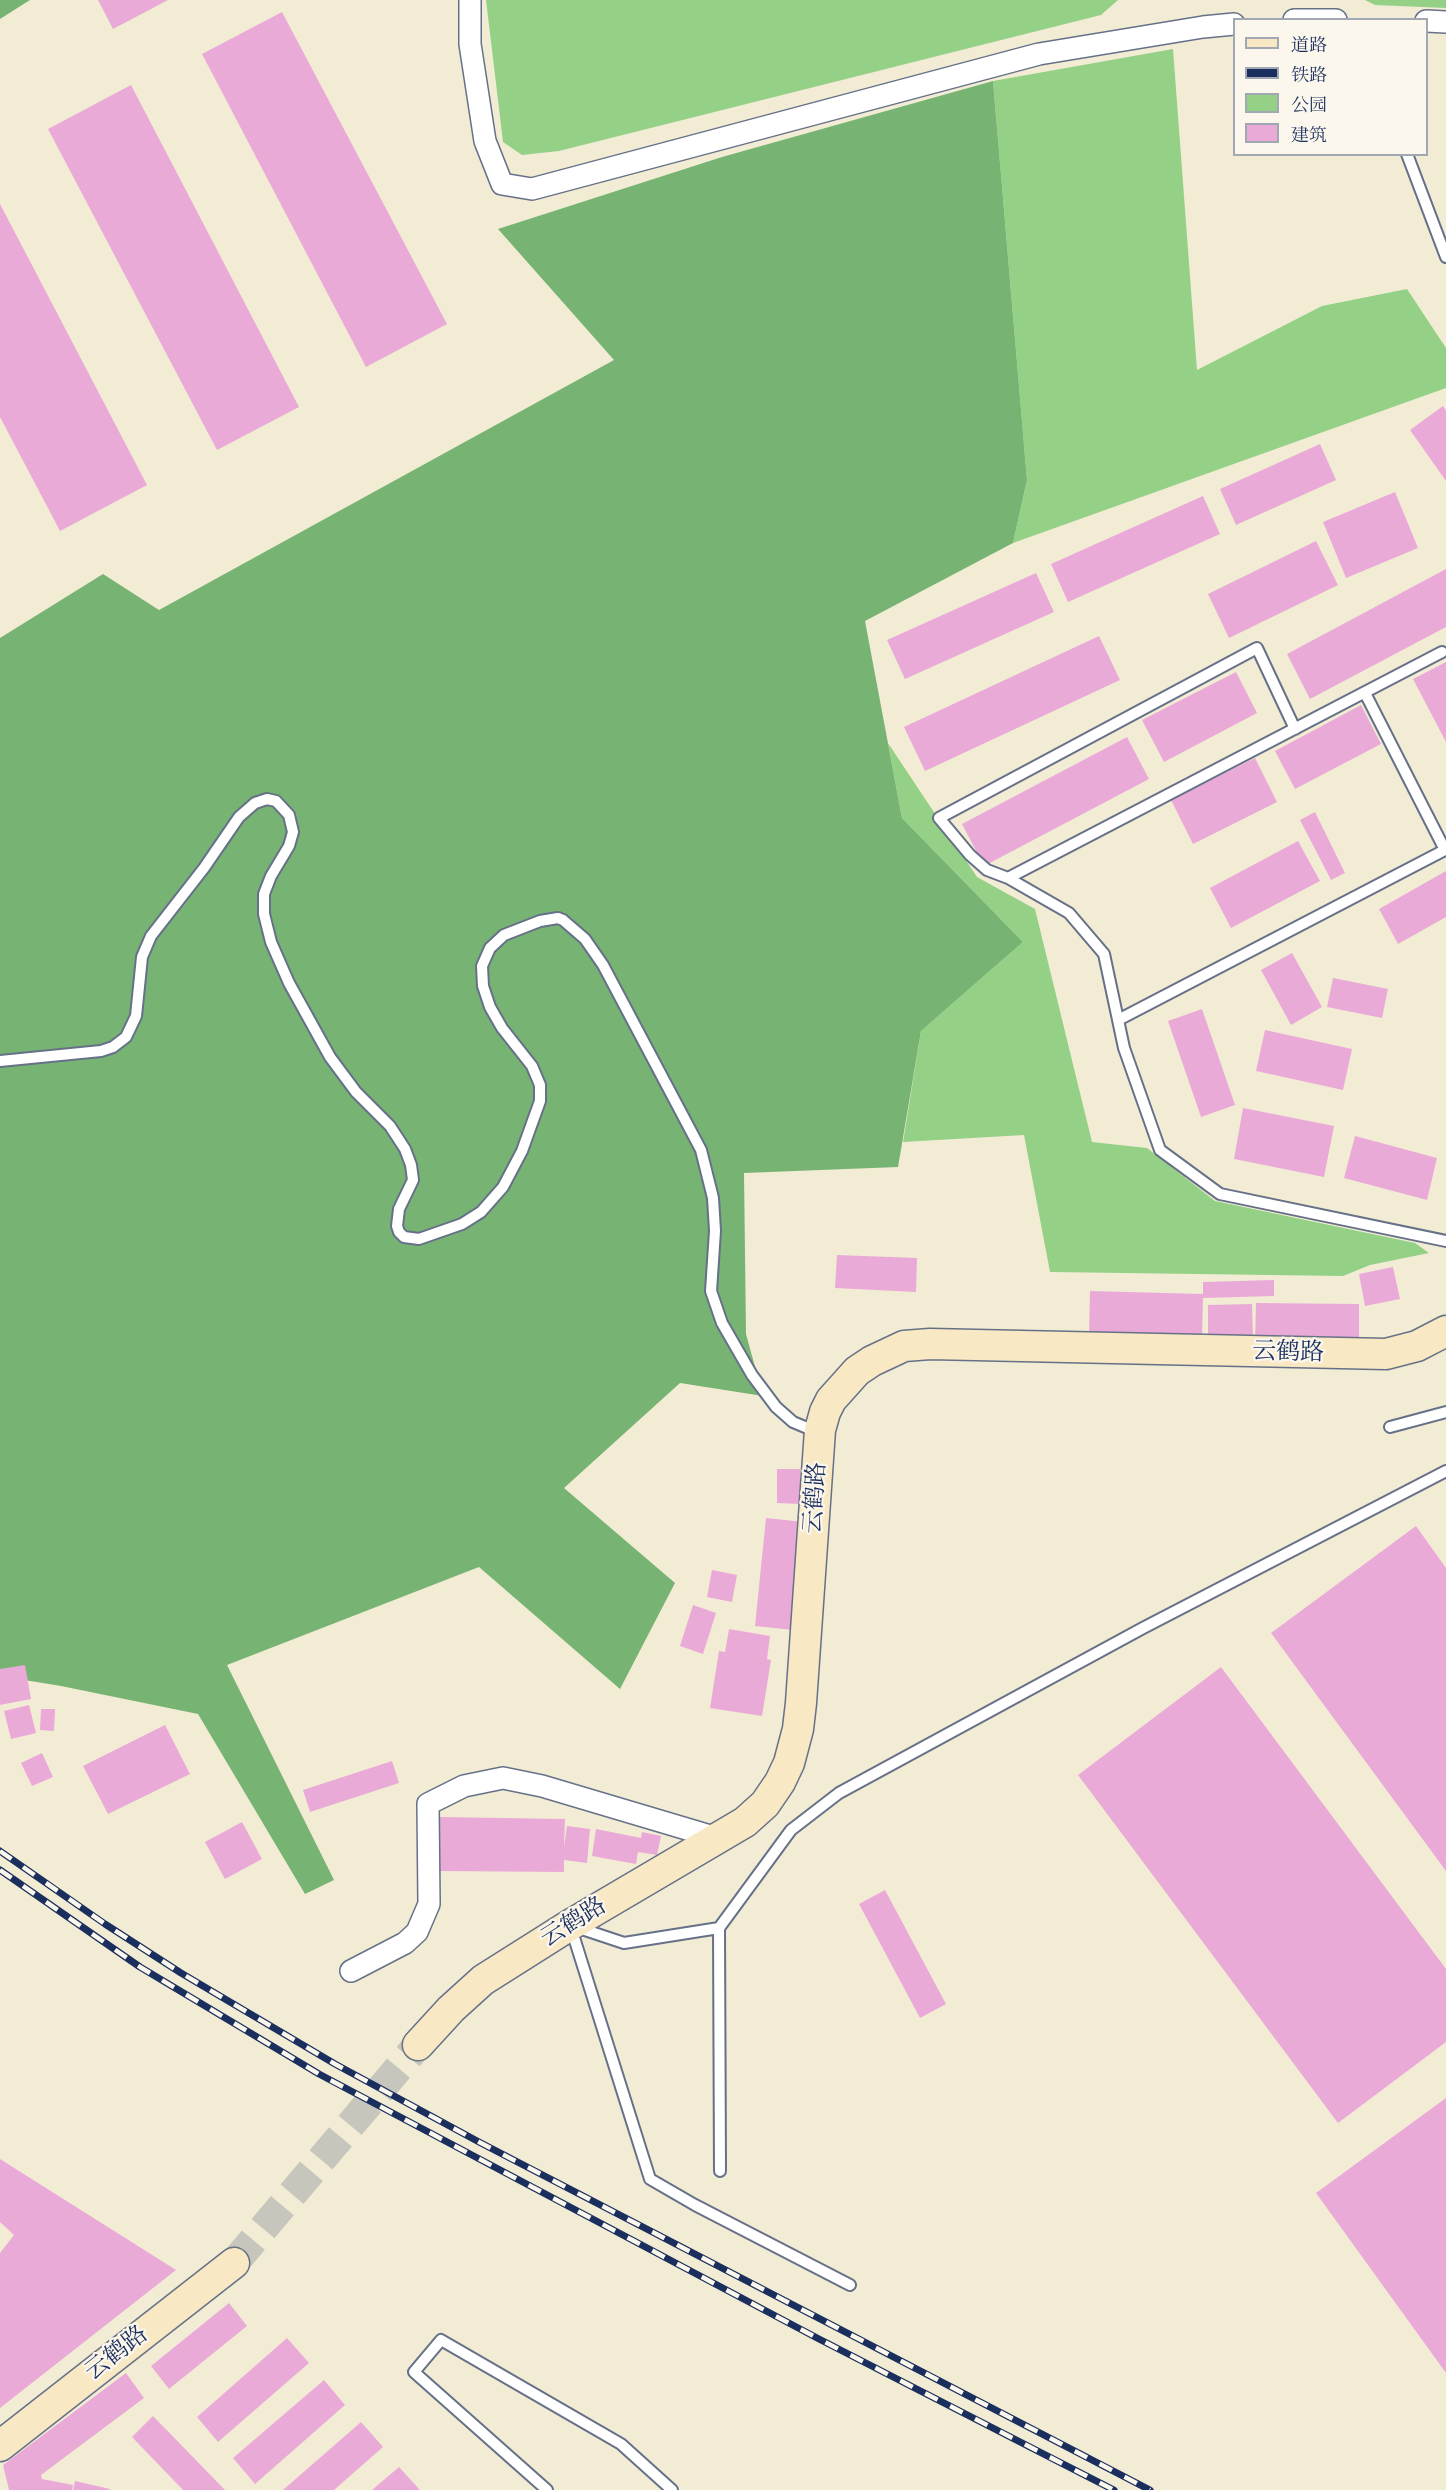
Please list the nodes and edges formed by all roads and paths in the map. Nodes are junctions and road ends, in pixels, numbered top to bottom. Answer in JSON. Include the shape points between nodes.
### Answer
{"nodes":[{"id":1,"x":470,"y":0,"type":"edge"},
{"id":2,"x":1428,"y":21,"type":"edge"},
{"id":3,"x":1446,"y":22,"type":"edge"},
{"id":4,"x":1233,"y":24,"type":"edge"},
{"id":5,"x":1408,"y":156,"type":"edge"},
{"id":6,"x":1446,"y":257,"type":"edge"},
{"id":7,"x":1442,"y":652,"type":"dead end"},
{"id":8,"x":1365,"y":693,"type":"junction"},
{"id":9,"x":1295,"y":729,"type":"junction"},
{"id":10,"x":1008,"y":878,"type":"junction"},
{"id":11,"x":1118,"y":1020,"type":"junction"},
{"id":12,"x":0,"y":1061,"type":"edge"},
{"id":13,"x":1446,"y":1241,"type":"edge"},
{"id":14,"x":1446,"y":1331,"type":"edge"},
{"id":15,"x":1446,"y":1412,"type":"edge"},
{"id":16,"x":1390,"y":1427,"type":"dead end"},
{"id":17,"x":820,"y":1433,"type":"junction"},
{"id":18,"x":1446,"y":1472,"type":"edge"},
{"id":19,"x":717,"y":1838,"type":"junction"},
{"id":20,"x":570,"y":1925,"type":"junction"},
{"id":21,"x":719,"y":1928,"type":"junction"},
{"id":22,"x":351,"y":1971,"type":"dead end"},
{"id":23,"x":418,"y":2045,"type":"tunnel mouth"},
{"id":24,"x":720,"y":2171,"type":"dead end"},
{"id":25,"x":234,"y":2263,"type":"tunnel mouth"},
{"id":26,"x":850,"y":2285,"type":"dead end"},
{"id":27,"x":0,"y":2446,"type":"edge"},
{"id":28,"x":547,"y":2490,"type":"edge"},
{"id":29,"x":672,"y":2490,"type":"edge"}],
"edges":[{"from":1,"to":4,"type":"street","via":[[471,44],[485,141],[502,184],[532,189],[1039,54]]},
{"from":2,"to":3,"type":"street"},
{"from":5,"to":6,"type":"lane"},
{"from":7,"to":8,"type":"lane"},
{"from":8,"to":9,"type":"lane"},
{"from":8,"to":11,"type":"lane","via":[[1445,850]]},
{"from":9,"to":10,"type":"lane"},
{"from":9,"to":10,"type":"lane","via":[[1257,648],[939,818],[987,870]]},
{"from":10,"to":11,"type":"lane","via":[[1069,913],[1104,954]]},
{"from":11,"to":13,"type":"lane","via":[[1160,1150],[1220,1194]]},
{"from":12,"to":17,"type":"lane","via":[[86,1054],[120,1043],[136,1016],[142,957],[151,936],[238,817],[255,802],[276,801],[289,815],[293,832],[264,894],[271,942],[330,1057],[405,1149],[413,1180],[399,1209],[397,1226],[404,1237],[419,1239],[462,1224],[481,1212],[503,1187],[522,1151],[540,1101],[540,1085],[490,1007],[482,966],[490,948],[504,935],[540,921],[563,920],[585,939],[603,964],[701,1150],[713,1198],[711,1291],[717,1314],[752,1375],[776,1407],[799,1426]]},
{"from":14,"to":17,"type":"street","name":"云鹤路","via":[[1417,1346],[1386,1354],[904,1346],[857,1371],[831,1400]]},
{"from":15,"to":16,"type":"lane"},
{"from":17,"to":19,"type":"street","name":"云鹤路","via":[[798,1729],[784,1773],[765,1804],[745,1822]]},
{"from":18,"to":21,"type":"lane","via":[[1143,1628],[839,1793],[791,1830]]},
{"from":19,"to":20,"type":"street","name":"云鹤路"},
{"from":19,"to":22,"type":"street","via":[[542,1786],[503,1778],[464,1786],[428,1804],[429,1904],[417,1932],[405,1943]]},
{"from":20,"to":21,"type":"lane","via":[[624,1943]]},
{"from":20,"to":23,"type":"street","name":"云鹤路","via":[[483,1980]]},
{"from":20,"to":26,"type":"lane","via":[[650,2179]]},
{"from":21,"to":24,"type":"lane"},
{"from":25,"to":27,"type":"street","name":"云鹤路"},
{"from":28,"to":29,"type":"lane","via":[[414,2372],[441,2340],[621,2444]]}]}
